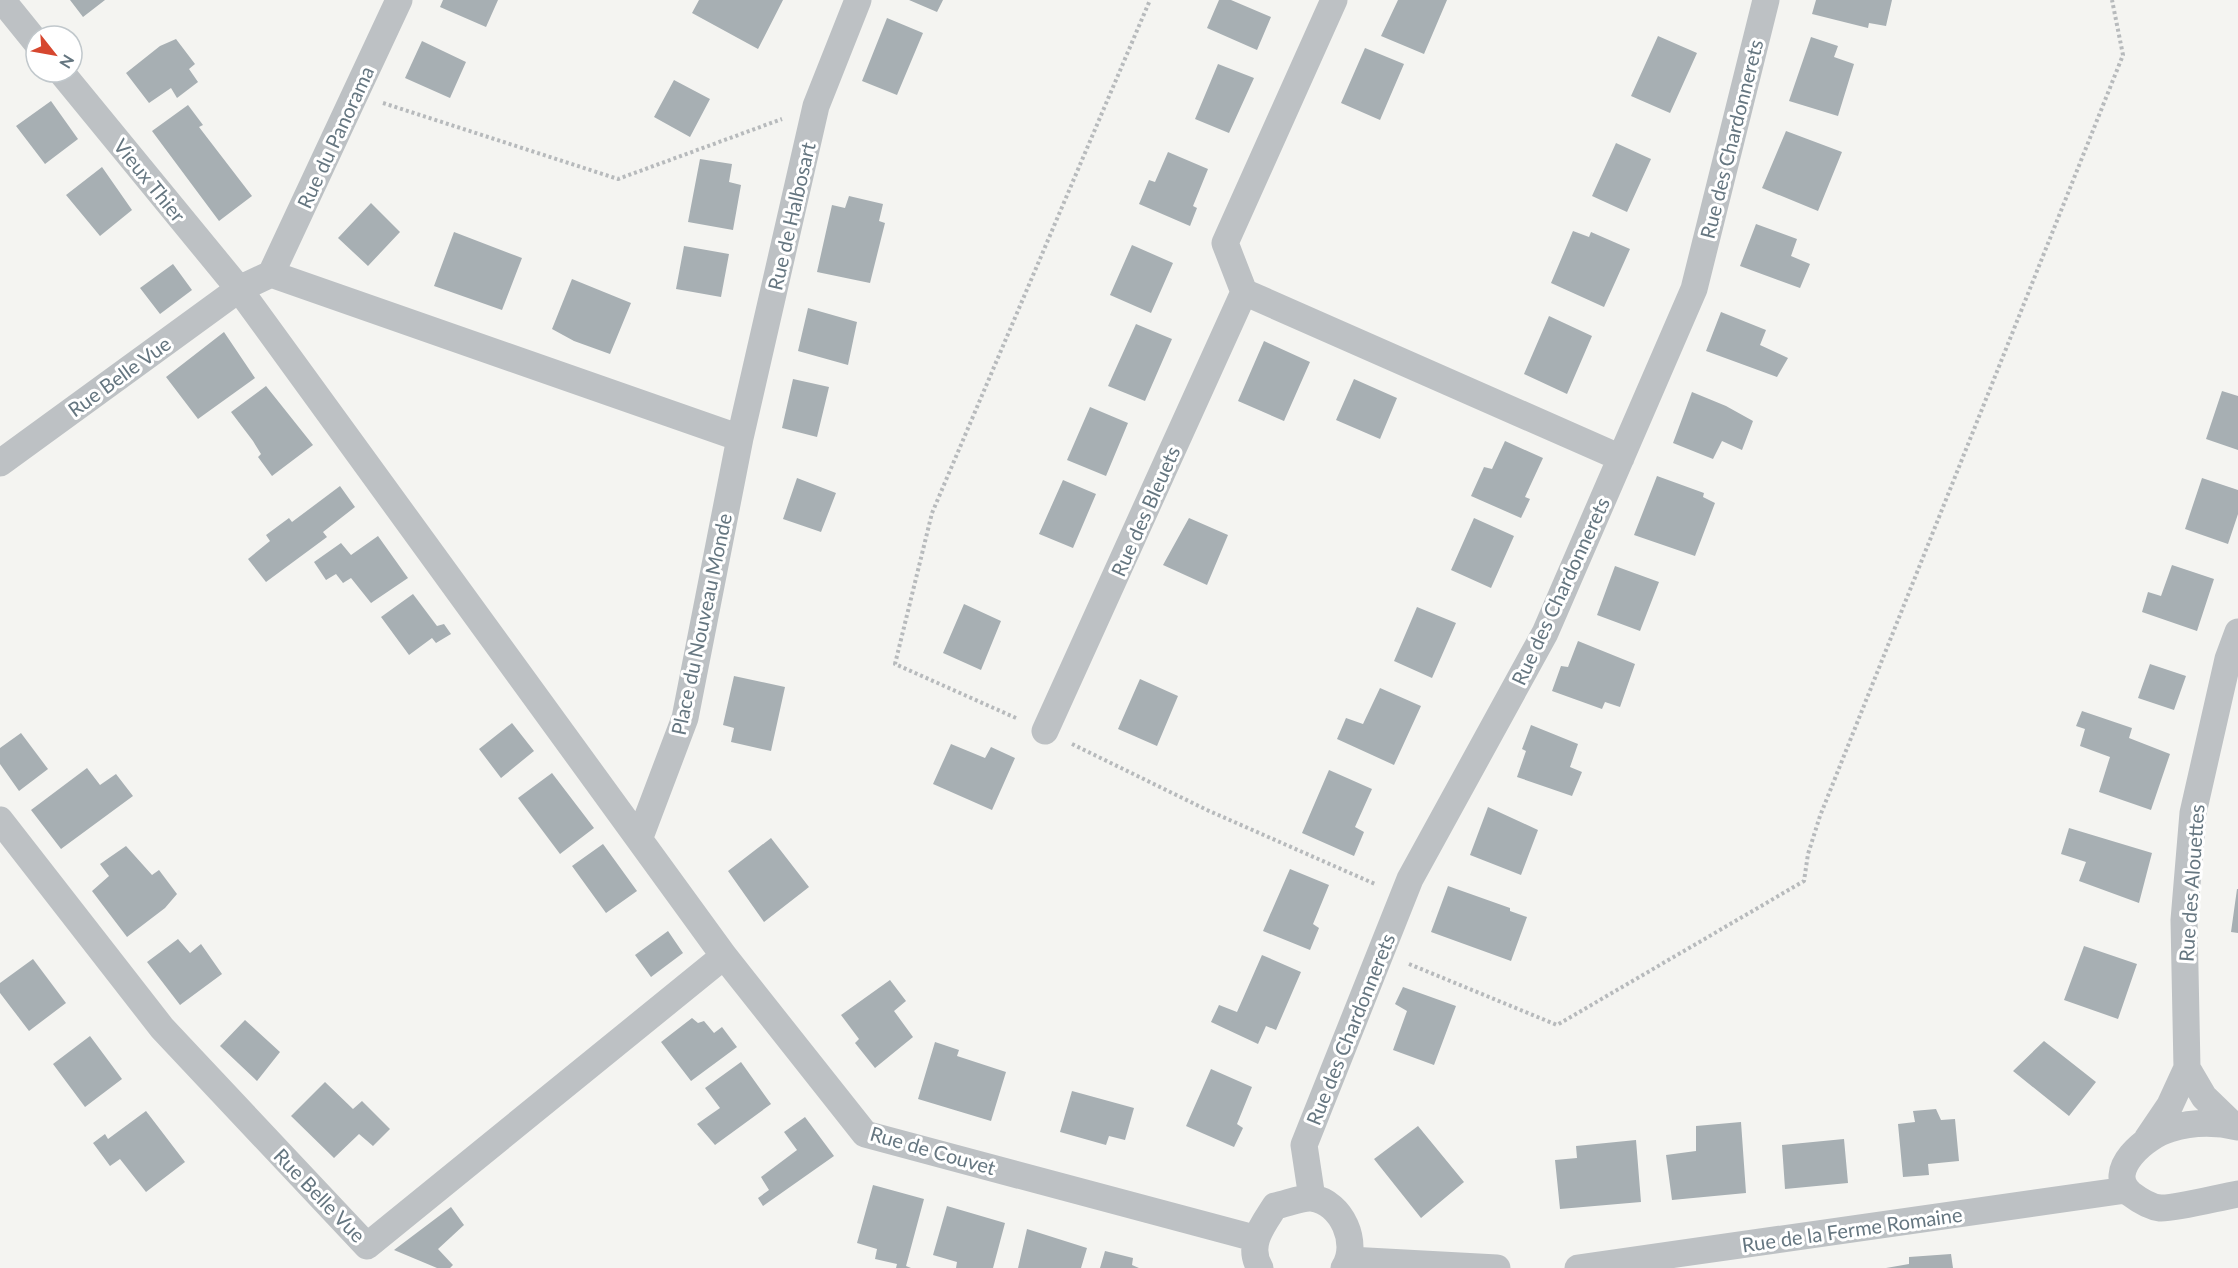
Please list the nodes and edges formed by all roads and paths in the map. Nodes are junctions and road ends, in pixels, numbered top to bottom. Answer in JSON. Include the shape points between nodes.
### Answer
{"nodes":[{"id":1,"x":2,"y":0,"type":"edge"},
{"id":2,"x":399,"y":0,"type":"edge"},
{"id":3,"x":858,"y":0,"type":"edge"},
{"id":4,"x":1150,"y":0,"type":"edge"},
{"id":5,"x":1334,"y":0,"type":"edge"},
{"id":6,"x":1766,"y":0,"type":"edge"},
{"id":7,"x":2112,"y":0,"type":"edge"},
{"id":8,"x":24,"y":27,"type":"edge"},
{"id":9,"x":71,"y":84,"type":"edge"},
{"id":10,"x":355,"y":94,"type":"junction"},
{"id":11,"x":816,"y":106,"type":"junction"},
{"id":12,"x":272,"y":274,"type":"junction"},
{"id":13,"x":239,"y":289,"type":"junction"},
{"id":14,"x":1244,"y":292,"type":"junction"},
{"id":15,"x":740,"y":438,"type":"junction"},
{"id":16,"x":1621,"y":458,"type":"junction"},
{"id":17,"x":0,"y":463,"type":"edge"},
{"id":18,"x":2238,"y":632,"type":"edge"},
{"id":19,"x":1045,"y":731,"type":"junction"},
{"id":20,"x":0,"y":820,"type":"edge"},
{"id":21,"x":640,"y":837,"type":"junction"},
{"id":22,"x":1404,"y":897,"type":"junction"},
{"id":23,"x":1381,"y":952,"type":"junction"},
{"id":24,"x":724,"y":956,"type":"junction"},
{"id":25,"x":2187,"y":1068,"type":"junction"},
{"id":26,"x":2236,"y":1127,"type":"edge"},
{"id":27,"x":2147,"y":1139,"type":"junction"},
{"id":28,"x":2126,"y":1190,"type":"junction"},
{"id":29,"x":2238,"y":1194,"type":"edge"},
{"id":30,"x":1312,"y":1198,"type":"junction"},
{"id":31,"x":1254,"y":1238,"type":"junction"},
{"id":32,"x":363,"y":1257,"type":"edge"},
{"id":33,"x":1347,"y":1264,"type":"edge"},
{"id":34,"x":1260,"y":1268,"type":"edge"},
{"id":35,"x":1497,"y":1268,"type":"edge"},
{"id":36,"x":1578,"y":1268,"type":"edge"}],
"edges":[{"from":1,"to":8,"type":"street"},
{"from":2,"to":10,"type":"street","name":"Rue du Panorama"},
{"from":3,"to":11,"type":"street","name":"Rue de Halbosart"},
{"from":4,"to":19,"type":"path","via":[[932,513],[895,664]]},
{"from":5,"to":14,"type":"street","via":[[1225,243]]},
{"from":6,"to":16,"type":"street","name":"Rue des Chardonnerets","via":[[1694,289]]},
{"from":7,"to":23,"type":"path","via":[[2123,55],[1820,816],[1804,881],[1557,1025]]},
{"from":9,"to":13,"type":"street","name":"Vieux Thier"},
{"from":10,"to":11,"type":"path","via":[[618,179]]},
{"from":10,"to":12,"type":"street","name":"Rue du Panorama"},
{"from":11,"to":15,"type":"street","name":"Rue de Halbosart"},
{"from":12,"to":13,"type":"street"},
{"from":12,"to":15,"type":"street"},
{"from":13,"to":17,"type":"street","name":"Rue Belle Vue"},
{"from":13,"to":21,"type":"street"},
{"from":14,"to":16,"type":"street"},
{"from":14,"to":19,"type":"street","name":"Rue des Bleuets"},
{"from":15,"to":21,"type":"street","name":"Place du Nouveau Monde","via":[[685,718]]},
{"from":16,"to":22,"type":"street","name":"Rue des Chardonnerets","via":[[1545,633],[1410,879]]},
{"from":18,"to":25,"type":"street","name":"Rue des Alouettes","via":[[2228,659],[2193,813],[2184,920]]},
{"from":19,"to":22,"type":"path","via":[[1207,810]]},
{"from":20,"to":32,"type":"street","name":"Rue Belle Vue","via":[[162,1028]]},
{"from":21,"to":24,"type":"street","name":"Rue de Couvet"},
{"from":22,"to":23,"type":"street","name":"Rue des Chardonnerets"},
{"from":23,"to":30,"type":"street","name":"Rue des Chardonnerets","via":[[1304,1145]]},
{"from":24,"to":31,"type":"street","name":"Rue de Couvet","via":[[865,1134]]},
{"from":24,"to":32,"type":"street","name":"Rue Belle Vue"},
{"from":25,"to":26,"type":"street","name":"Rue des Alouettes","via":[[2204,1097]]},
{"from":25,"to":27,"type":"street","name":"Rue des Alouettes","via":[[2170,1105]]},
{"from":26,"to":27,"type":"street","via":[[2219,1122],[2170,1129]]},
{"from":27,"to":28,"type":"street","via":[[2123,1166],[2121,1181]]},
{"from":28,"to":29,"type":"street","via":[[2139,1201],[2160,1208]]},
{"from":28,"to":36,"type":"street","name":"Rue de la Ferme Romaine"},
{"from":30,"to":31,"type":"street","via":[[1275,1206]]},
{"from":30,"to":33,"type":"street","via":[[1336,1211],[1350,1234]]},
{"from":31,"to":34,"type":"street"},
{"from":33,"to":35,"type":"street"}]}
